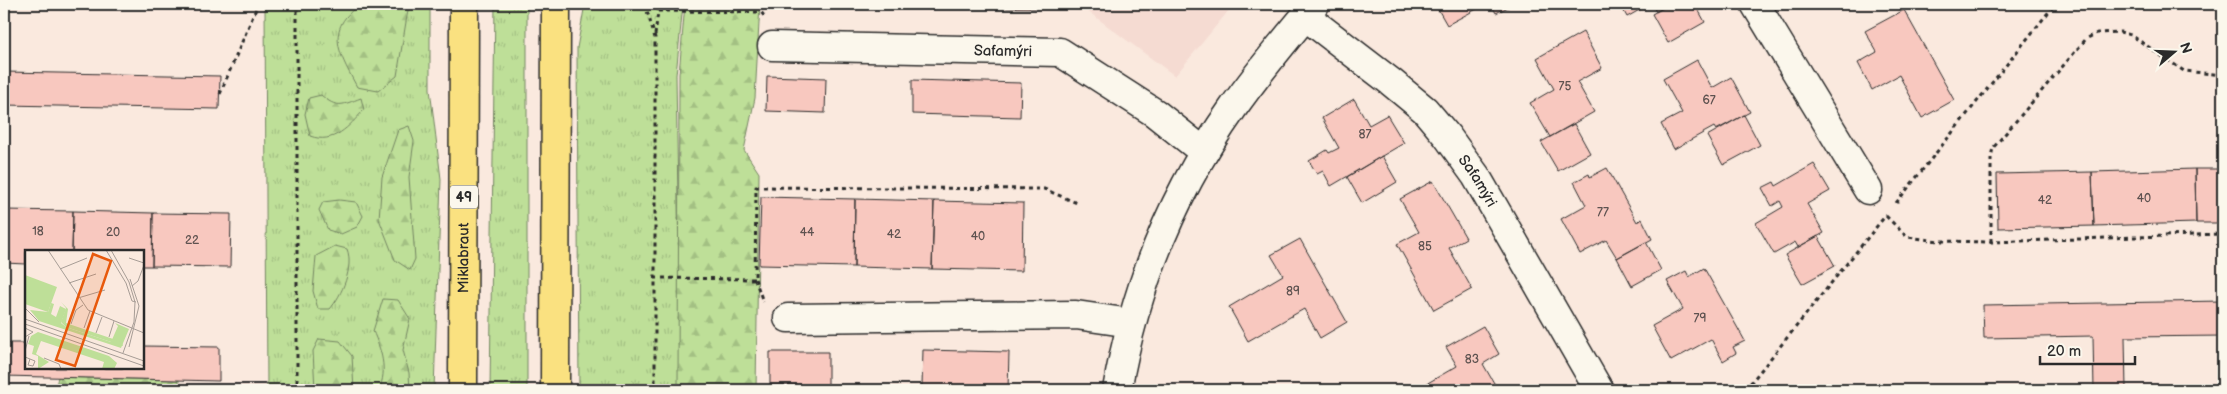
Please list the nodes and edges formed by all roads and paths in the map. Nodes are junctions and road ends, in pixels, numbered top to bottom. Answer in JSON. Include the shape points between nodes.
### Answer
{"nodes":[{"id":1,"x":258,"y":4,"type":"edge"},
{"id":2,"x":297,"y":4,"type":"edge"},
{"id":3,"x":464,"y":4,"type":"edge"},
{"id":4,"x":645,"y":4,"type":"edge"},
{"id":5,"x":659,"y":4,"type":"edge"},
{"id":6,"x":1755,"y":4,"type":"edge"},
{"id":7,"x":2055,"y":4,"type":"edge"},
{"id":8,"x":558,"y":10,"type":"edge"},
{"id":9,"x":1310,"y":10,"type":"edge"},
{"id":10,"x":658,"y":11,"type":"junction"},
{"id":11,"x":654,"y":38,"type":"junction"},
{"id":12,"x":778,"y":46,"type":"joint"},
{"id":13,"x":2223,"y":75,"type":"edge"},
{"id":14,"x":220,"y":94,"type":"dead end"},
{"id":15,"x":1204,"y":152,"type":"junction"},
{"id":16,"x":1868,"y":190,"type":"joint"},
{"id":17,"x":1076,"y":203,"type":"dead end"},
{"id":18,"x":1886,"y":216,"type":"junction"},
{"id":19,"x":2223,"y":234,"type":"edge"},
{"id":20,"x":1991,"y":242,"type":"junction"},
{"id":21,"x":654,"y":278,"type":"junction"},
{"id":22,"x":788,"y":318,"type":"dead end"},
{"id":23,"x":1131,"y":323,"type":"junction"},
{"id":24,"x":297,"y":390,"type":"edge"},
{"id":25,"x":463,"y":390,"type":"edge"},
{"id":26,"x":555,"y":390,"type":"edge"},
{"id":27,"x":654,"y":390,"type":"edge"},
{"id":28,"x":1117,"y":390,"type":"edge"},
{"id":29,"x":1599,"y":390,"type":"edge"},
{"id":30,"x":1744,"y":390,"type":"edge"}],
"edges":[{"from":1,"to":14,"type":"path"},
{"from":2,"to":24,"type":"path"},
{"from":3,"to":25,"type":"highway","name":"Miklabraut","number":"49"},
{"from":4,"to":11,"type":"path"},
{"from":5,"to":10,"type":"path"},
{"from":6,"to":16,"type":"street"},
{"from":7,"to":18,"type":"path"},
{"from":8,"to":26,"type":"highway"},
{"from":9,"to":15,"type":"street","name":"Safamýri","via":[[1232,109]]},
{"from":9,"to":29,"type":"street","name":"Safamýri","via":[[1424,110],[1448,136],[1476,176]]},
{"from":10,"to":11,"type":"path"},
{"from":10,"to":12,"type":"path","via":[[762,12]]},
{"from":11,"to":21,"type":"path"},
{"from":12,"to":15,"type":"street","name":"Safamýri","via":[[1060,52],[1155,113]]},
{"from":13,"to":20,"type":"path","via":[[2184,71],[2120,32],[2097,33],[2086,39],[1993,148]]},
{"from":15,"to":23,"type":"street","name":"Safamýri","via":[[1146,270]]},
{"from":16,"to":18,"type":"path"},
{"from":17,"to":21,"type":"path","via":[[1044,189],[756,187],[755,279]]},
{"from":18,"to":20,"type":"path","via":[[1900,232],[1916,239]]},
{"from":18,"to":30,"type":"path"},
{"from":19,"to":20,"type":"path"},
{"from":21,"to":27,"type":"path"},
{"from":22,"to":23,"type":"street","via":[[1076,315]]},
{"from":23,"to":28,"type":"street","name":"Safamýri"}]}
